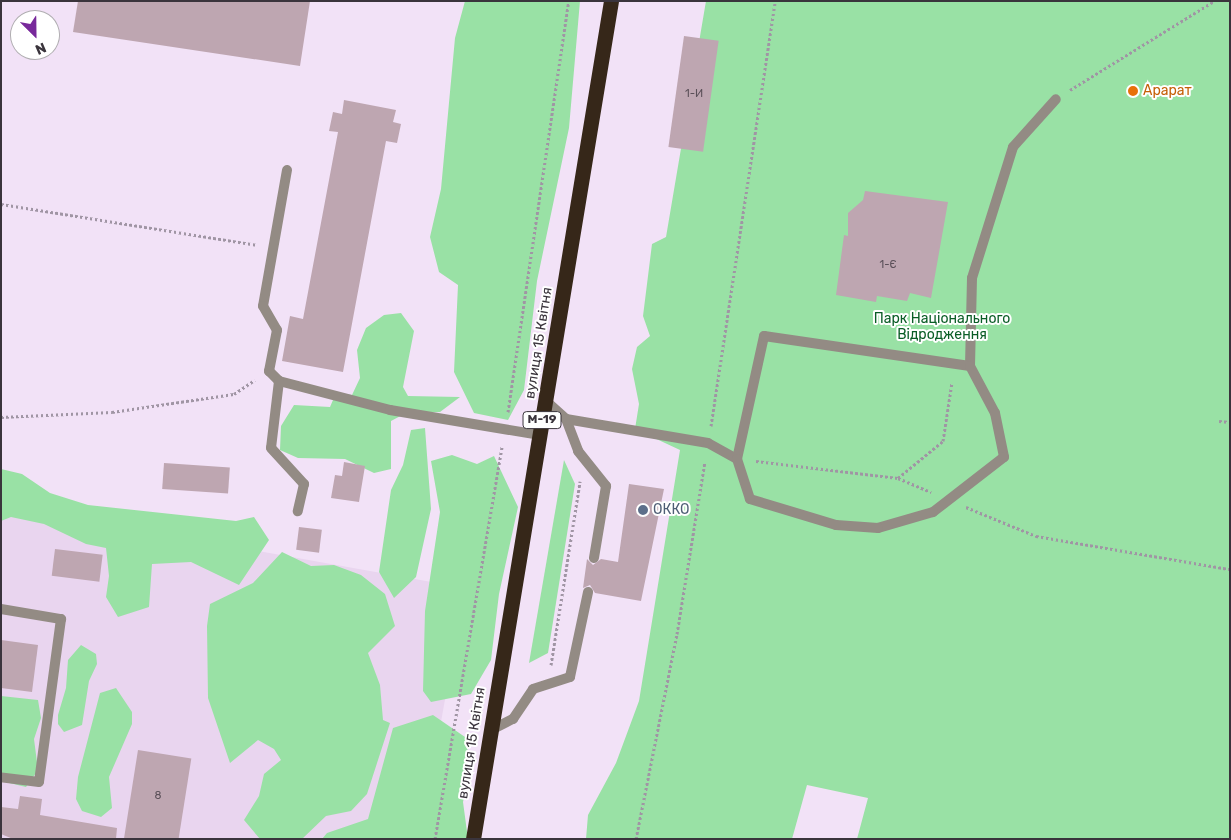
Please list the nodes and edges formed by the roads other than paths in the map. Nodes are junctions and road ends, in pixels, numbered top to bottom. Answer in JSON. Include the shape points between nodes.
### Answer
{"nodes":[{"id":1,"x":611,"y":1,"type":"edge"},
{"id":2,"x":1056,"y":99,"type":"road end"},
{"id":3,"x":287,"y":170,"type":"dead end"},
{"id":4,"x":970,"y":366,"type":"junction"},
{"id":5,"x":279,"y":381,"type":"junction"},
{"id":6,"x":546,"y":401,"type":"junction"},
{"id":7,"x":566,"y":419,"type":"junction"},
{"id":8,"x":539,"y":435,"type":"junction"},
{"id":9,"x":737,"y":459,"type":"junction"},
{"id":10,"x":298,"y":511,"type":"dead end"},
{"id":11,"x":594,"y":558,"type":"dead end"},
{"id":12,"x":588,"y":592,"type":"dead end"},
{"id":13,"x":1,"y":609,"type":"edge"},
{"id":14,"x":491,"y":730,"type":"junction"},
{"id":15,"x":1,"y":777,"type":"edge"},
{"id":16,"x":473,"y":839,"type":"edge"}],
"edges":[{"from":1,"to":6,"type":"highway","name":"вулиця 15 Квітня","number":"М-19"},
{"from":2,"to":4,"type":"lane","via":[[1013,147],[972,278]]},
{"from":3,"to":5,"type":"lane","via":[[263,306],[277,330],[269,371]]},
{"from":4,"to":9,"type":"lane","via":[[764,336]]},
{"from":4,"to":9,"type":"lane","via":[[995,413],[1004,457],[933,512],[878,528],[836,526],[750,499]]},
{"from":5,"to":8,"type":"lane","via":[[390,410]]},
{"from":5,"to":10,"type":"lane","via":[[271,448],[304,484]]},
{"from":6,"to":7,"type":"lane"},
{"from":6,"to":8,"type":"highway","name":"вулиця 15 Квітня","number":"М-19"},
{"from":7,"to":9,"type":"lane","via":[[708,442]]},
{"from":7,"to":11,"type":"lane","via":[[584,458],[606,486]]},
{"from":8,"to":14,"type":"highway","name":"вулиця 15 Квітня","number":"М-19"},
{"from":12,"to":14,"type":"lane","via":[[570,677],[533,689],[513,719]]},
{"from":13,"to":15,"type":"lane","via":[[61,619],[39,782]]},
{"from":14,"to":16,"type":"highway","name":"вулиця 15 Квітня","number":"М-19"}]}
